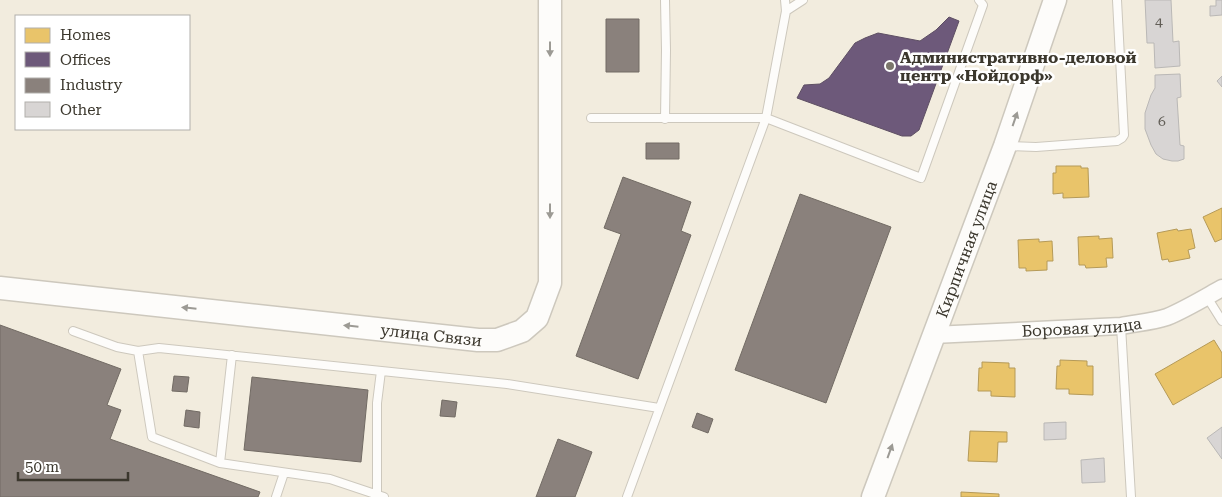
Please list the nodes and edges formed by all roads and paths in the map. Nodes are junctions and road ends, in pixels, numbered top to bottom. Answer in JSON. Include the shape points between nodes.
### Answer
{"nodes":[{"id":1,"x":550,"y":0,"type":"edge"},
{"id":2,"x":665,"y":0,"type":"edge"},
{"id":3,"x":786,"y":0,"type":"edge"},
{"id":4,"x":803,"y":0,"type":"edge"},
{"id":5,"x":979,"y":0,"type":"edge"},
{"id":6,"x":1055,"y":0,"type":"edge"},
{"id":7,"x":1117,"y":0,"type":"edge"},
{"id":8,"x":786,"y":11,"type":"junction"},
{"id":9,"x":592,"y":118,"type":"dead end"},
{"id":10,"x":666,"y":118,"type":"junction"},
{"id":11,"x":766,"y":118,"type":"junction"},
{"id":12,"x":1005,"y":146,"type":"junction"},
{"id":13,"x":0,"y":288,"type":"edge"},
{"id":14,"x":1222,"y":288,"type":"edge"},
{"id":15,"x":1207,"y":297,"type":"junction"},
{"id":16,"x":1222,"y":321,"type":"edge"},
{"id":17,"x":1121,"y":326,"type":"junction"},
{"id":18,"x":73,"y":331,"type":"dead end"},
{"id":19,"x":933,"y":335,"type":"junction"},
{"id":20,"x":138,"y":350,"type":"junction"},
{"id":21,"x":232,"y":356,"type":"junction"},
{"id":22,"x":381,"y":371,"type":"junction"},
{"id":23,"x":660,"y":408,"type":"junction"},
{"id":24,"x":220,"y":463,"type":"junction"},
{"id":25,"x":284,"y":473,"type":"junction"},
{"id":26,"x":379,"y":496,"type":"edge"},
{"id":27,"x":276,"y":497,"type":"edge"},
{"id":28,"x":627,"y":497,"type":"edge"},
{"id":29,"x":873,"y":497,"type":"edge"},
{"id":30,"x":1131,"y":497,"type":"edge"}],
"edges":[{"from":1,"to":13,"type":"street","name":"улица Связи","one_way":true,"via":[[550,283],[538,318],[522,331],[497,340],[478,340]]},
{"from":2,"to":10,"type":"lane"},
{"from":3,"to":8,"type":"lane"},
{"from":4,"to":8,"type":"lane"},
{"from":5,"to":11,"type":"lane","via":[[982,6],[921,178]]},
{"from":12,"to":6,"type":"street","name":"Кирпичная улица","one_way":true},
{"from":7,"to":12,"type":"lane","via":[[1122,138],[1080,144]]},
{"from":8,"to":11,"type":"lane"},
{"from":9,"to":10,"type":"lane"},
{"from":10,"to":11,"type":"lane"},
{"from":11,"to":23,"type":"lane"},
{"from":12,"to":19,"type":"street","name":"Кирпичная улица"},
{"from":14,"to":15,"type":"street","name":"Боровая улица"},
{"from":15,"to":16,"type":"lane"},
{"from":15,"to":17,"type":"street","name":"Боровая улица","via":[[1168,316]]},
{"from":17,"to":19,"type":"street","name":"Боровая улица"},
{"from":17,"to":30,"type":"lane"},
{"from":18,"to":20,"type":"lane","via":[[117,347]]},
{"from":29,"to":19,"type":"street","name":"Кирпичная улица","one_way":true},
{"from":20,"to":21,"type":"lane","via":[[159,348]]},
{"from":20,"to":24,"type":"lane","via":[[152,437]]},
{"from":21,"to":22,"type":"lane"},
{"from":21,"to":24,"type":"lane"},
{"from":22,"to":23,"type":"lane","via":[[507,384]]},
{"from":22,"to":26,"type":"lane","via":[[377,402]]},
{"from":23,"to":28,"type":"lane"},
{"from":24,"to":25,"type":"lane"},
{"from":25,"to":26,"type":"lane","via":[[330,480]]},
{"from":25,"to":27,"type":"lane"}]}
